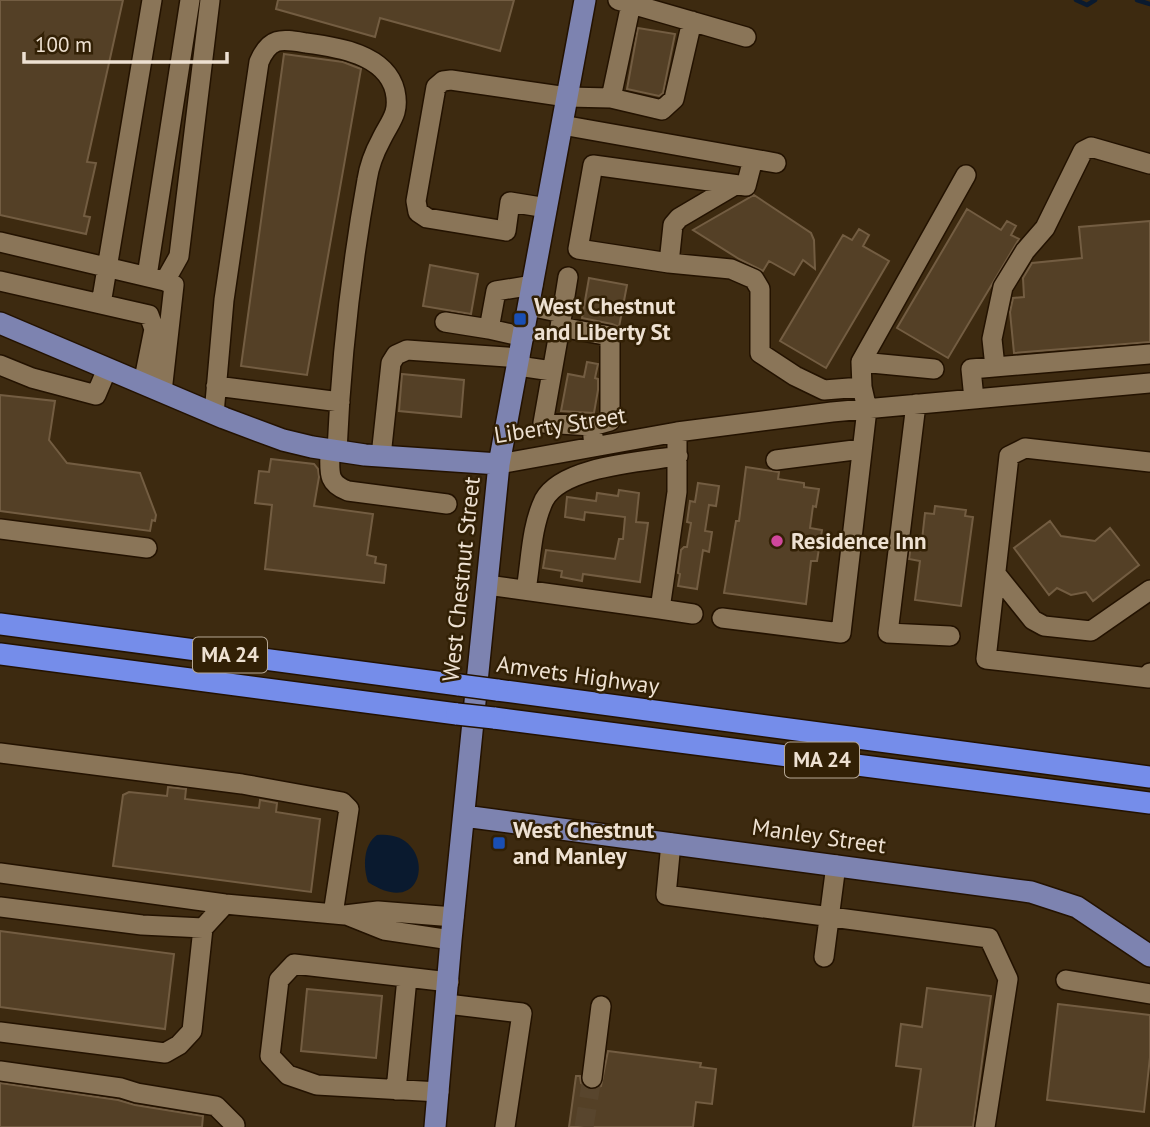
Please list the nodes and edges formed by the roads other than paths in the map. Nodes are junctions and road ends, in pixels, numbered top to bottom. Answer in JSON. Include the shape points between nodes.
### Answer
{"nodes":[{"id":1,"x":152,"y":0,"type":"edge"},
{"id":2,"x":190,"y":0,"type":"edge"},
{"id":3,"x":210,"y":0,"type":"edge"},
{"id":4,"x":585,"y":0,"type":"edge"},
{"id":5,"x":624,"y":2,"type":"edge"},
{"id":6,"x":692,"y":21,"type":"junction"},
{"id":7,"x":746,"y":37,"type":"dead end"},
{"id":8,"x":567,"y":97,"type":"junction"},
{"id":9,"x":611,"y":98,"type":"junction"},
{"id":10,"x":562,"y":125,"type":"junction"},
{"id":11,"x":753,"y":159,"type":"junction"},
{"id":12,"x":776,"y":163,"type":"dead end"},
{"id":13,"x":1150,"y":164,"type":"edge"},
{"id":14,"x":967,"y":175,"type":"dead end"},
{"id":15,"x":735,"y":185,"type":"junction"},
{"id":16,"x":547,"y":208,"type":"junction"},
{"id":17,"x":0,"y":242,"type":"edge"},
{"id":18,"x":669,"y":263,"type":"junction"},
{"id":19,"x":108,"y":267,"type":"junction"},
{"id":20,"x":568,"y":277,"type":"dead end"},
{"id":21,"x":156,"y":278,"type":"junction"},
{"id":22,"x":0,"y":281,"type":"edge"},
{"id":23,"x":533,"y":285,"type":"junction"},
{"id":24,"x":101,"y":304,"type":"junction"},
{"id":25,"x":530,"y":306,"type":"junction"},
{"id":26,"x":561,"y":320,"type":"junction"},
{"id":27,"x":0,"y":323,"type":"edge"},
{"id":28,"x":445,"y":323,"type":"dead end"},
{"id":29,"x":489,"y":329,"type":"junction"},
{"id":30,"x":521,"y":354,"type":"junction"},
{"id":31,"x":1150,"y":354,"type":"edge"},
{"id":32,"x":861,"y":362,"type":"junction"},
{"id":33,"x":0,"y":365,"type":"edge"},
{"id":34,"x":995,"y":367,"type":"junction"},
{"id":35,"x":107,"y":369,"type":"junction"},
{"id":36,"x":934,"y":369,"type":"dead end"},
{"id":37,"x":552,"y":370,"type":"junction"},
{"id":38,"x":1150,"y":383,"type":"edge"},
{"id":39,"x":216,"y":386,"type":"junction"},
{"id":40,"x":862,"y":387,"type":"junction"},
{"id":41,"x":152,"y":388,"type":"junction"},
{"id":42,"x":974,"y":399,"type":"junction"},
{"id":43,"x":340,"y":402,"type":"junction"},
{"id":44,"x":916,"y":404,"type":"junction"},
{"id":45,"x":867,"y":409,"type":"junction"},
{"id":46,"x":214,"y":414,"type":"junction"},
{"id":47,"x":593,"y":426,"type":"junction"},
{"id":48,"x":677,"y":432,"type":"junction"},
{"id":49,"x":594,"y":447,"type":"junction"},
{"id":50,"x":862,"y":449,"type":"junction"},
{"id":51,"x":333,"y":450,"type":"junction"},
{"id":52,"x":381,"y":456,"type":"junction"},
{"id":53,"x":678,"y":456,"type":"junction"},
{"id":54,"x":776,"y":460,"type":"dead end"},
{"id":55,"x":1150,"y":462,"type":"edge"},
{"id":56,"x":499,"y":464,"type":"junction"},
{"id":57,"x":447,"y":504,"type":"dead end"},
{"id":58,"x":0,"y":529,"type":"edge"},
{"id":59,"x":147,"y":548,"type":"dead end"},
{"id":60,"x":996,"y":574,"type":"junction"},
{"id":61,"x":487,"y":585,"type":"junction"},
{"id":62,"x":526,"y":590,"type":"junction"},
{"id":63,"x":1150,"y":590,"type":"edge"},
{"id":64,"x":660,"y":609,"type":"junction"},
{"id":65,"x":693,"y":614,"type":"dead end"},
{"id":66,"x":722,"y":618,"type":"dead end"},
{"id":67,"x":0,"y":624,"type":"edge"},
{"id":68,"x":950,"y":636,"type":"dead end"},
{"id":69,"x":0,"y":654,"type":"edge"},
{"id":70,"x":1150,"y":673,"type":"edge"},
{"id":71,"x":0,"y":753,"type":"edge"},
{"id":72,"x":1150,"y":777,"type":"edge"},
{"id":73,"x":1150,"y":803,"type":"edge"},
{"id":74,"x":464,"y":816,"type":"junction"},
{"id":75,"x":671,"y":843,"type":"junction"},
{"id":76,"x":836,"y":865,"type":"junction"},
{"id":77,"x":0,"y":873,"type":"edge"},
{"id":78,"x":225,"y":904,"type":"junction"},
{"id":79,"x":0,"y":906,"type":"edge"},
{"id":80,"x":339,"y":914,"type":"junction"},
{"id":81,"x":830,"y":916,"type":"junction"},
{"id":82,"x":454,"y":917,"type":"junction"},
{"id":83,"x":203,"y":928,"type":"junction"},
{"id":84,"x":451,"y":940,"type":"junction"},
{"id":85,"x":1150,"y":956,"type":"edge"},
{"id":86,"x":824,"y":957,"type":"dead end"},
{"id":87,"x":407,"y":978,"type":"junction"},
{"id":88,"x":1066,"y":980,"type":"dead end"},
{"id":89,"x":449,"y":982,"type":"junction"},
{"id":90,"x":1150,"y":994,"type":"edge"},
{"id":91,"x":447,"y":1004,"type":"junction"},
{"id":92,"x":601,"y":1006,"type":"dead end"},
{"id":93,"x":0,"y":1032,"type":"edge"},
{"id":94,"x":0,"y":1071,"type":"edge"},
{"id":95,"x":592,"y":1078,"type":"tunnel mouth"},
{"id":96,"x":396,"y":1090,"type":"junction"},
{"id":97,"x":439,"y":1093,"type":"junction"},
{"id":98,"x":240,"y":1126,"type":"edge"},
{"id":99,"x":435,"y":1127,"type":"edge"},
{"id":100,"x":505,"y":1127,"type":"edge"},
{"id":101,"x":985,"y":1127,"type":"edge"}],
"edges":[{"from":1,"to":19,"type":"street"},
{"from":2,"to":21,"type":"street"},
{"from":3,"to":21,"type":"street","via":[[179,256]]},
{"from":4,"to":8,"type":"main road","name":"West Chestnut Street"},
{"from":5,"to":6,"type":"street"},
{"from":5,"to":9,"type":"street"},
{"from":6,"to":7,"type":"street"},
{"from":6,"to":9,"type":"street","via":[[674,99],[662,110]]},
{"from":8,"to":9,"type":"street"},
{"from":8,"to":10,"type":"main road","name":"West Chestnut Street"},
{"from":8,"to":16,"type":"street","via":[[451,80],[440,83],[415,204],[424,217],[506,231],[510,202]]},
{"from":10,"to":11,"type":"street"},
{"from":10,"to":16,"type":"main road","name":"West Chestnut Street"},
{"from":11,"to":12,"type":"street"},
{"from":11,"to":15,"type":"street","via":[[746,186]]},
{"from":13,"to":34,"type":"street","via":[[1091,147],[1083,151],[1045,228],[1003,287],[992,339]]},
{"from":14,"to":32,"type":"street"},
{"from":15,"to":18,"type":"street","via":[[673,225]]},
{"from":15,"to":18,"type":"street","via":[[593,165],[578,249]]},
{"from":16,"to":23,"type":"main road","name":"West Chestnut Street"},
{"from":17,"to":19,"type":"street"},
{"from":18,"to":40,"type":"street","via":[[731,269],[754,279],[760,289],[760,353],[824,390]]},
{"from":19,"to":21,"type":"street"},
{"from":19,"to":24,"type":"street"},
{"from":20,"to":26,"type":"street"},
{"from":21,"to":41,"type":"street","via":[[174,285]]},
{"from":22,"to":24,"type":"street"},
{"from":23,"to":25,"type":"main road","name":"West Chestnut Street"},
{"from":23,"to":29,"type":"street","via":[[496,291]]},
{"from":24,"to":41,"type":"street","via":[[149,315]]},
{"from":25,"to":26,"type":"street"},
{"from":25,"to":30,"type":"main road","name":"West Chestnut Street"},
{"from":26,"to":37,"type":"street"},
{"from":26,"to":47,"type":"street","via":[[610,336],[610,421]]},
{"from":27,"to":35,"type":"main road","name":"Liberty Street"},
{"from":28,"to":29,"type":"street"},
{"from":29,"to":30,"type":"street"},
{"from":30,"to":37,"type":"street"},
{"from":30,"to":52,"type":"street","via":[[407,350],[396,355],[391,363]]},
{"from":30,"to":56,"type":"main road","name":"West Chestnut Street"},
{"from":31,"to":34,"type":"street"},
{"from":32,"to":36,"type":"street"},
{"from":32,"to":40,"type":"street"},
{"from":33,"to":35,"type":"street","via":[[32,379],[96,395]]},
{"from":34,"to":42,"type":"street","via":[[971,369]]},
{"from":35,"to":41,"type":"main road","name":"Liberty Street"},
{"from":37,"to":47,"type":"street","via":[[543,423]]},
{"from":38,"to":42,"type":"street","name":"Liberty Street"},
{"from":39,"to":43,"type":"street"},
{"from":39,"to":43,"type":"street","via":[[259,62],[265,48],[281,39],[337,47],[362,56],[384,70],[395,90],[396,115],[380,140],[368,176]]},
{"from":39,"to":46,"type":"street"},
{"from":40,"to":45,"type":"street"},
{"from":41,"to":46,"type":"main road","name":"Liberty Street"},
{"from":42,"to":44,"type":"street","name":"Liberty Street"},
{"from":43,"to":51,"type":"street"},
{"from":44,"to":45,"type":"street","name":"Liberty Street"},
{"from":44,"to":68,"type":"street","via":[[888,633]]},
{"from":45,"to":48,"type":"street","name":"Liberty Street"},
{"from":45,"to":50,"type":"street"},
{"from":46,"to":51,"type":"main road","name":"Liberty Street","via":[[269,436]]},
{"from":47,"to":49,"type":"street"},
{"from":48,"to":49,"type":"street","name":"Liberty Street"},
{"from":48,"to":53,"type":"street"},
{"from":49,"to":56,"type":"street","name":"Liberty Street"},
{"from":50,"to":54,"type":"street"},
{"from":50,"to":66,"type":"street","via":[[841,633]]},
{"from":51,"to":52,"type":"main road","name":"Liberty Street"},
{"from":51,"to":57,"type":"street","via":[[330,476],[336,487]]},
{"from":52,"to":56,"type":"main road","name":"Liberty Street"},
{"from":53,"to":62,"type":"street","via":[[591,471],[555,486],[538,517]]},
{"from":53,"to":64,"type":"street"},
{"from":55,"to":60,"type":"street","via":[[1025,447],[1009,456]]},
{"from":56,"to":61,"type":"main road","name":"West Chestnut Street"},
{"from":58,"to":59,"type":"street"},
{"from":60,"to":63,"type":"street","via":[[1033,620],[1044,626],[1091,631]]},
{"from":60,"to":70,"type":"street","via":[[986,659],[1149,678]]},
{"from":61,"to":62,"type":"street"},
{"from":61,"to":74,"type":"main road","name":"West Chestnut Street"},
{"from":62,"to":64,"type":"street"},
{"from":64,"to":65,"type":"street"},
{"from":67,"to":72,"type":"highway","name":"Amvets Highway","number":"MA 24","bridge":true},
{"from":69,"to":73,"type":"highway","number":"MA 24","bridge":true},
{"from":71,"to":80,"type":"street","via":[[242,784],[342,802],[349,809]]},
{"from":74,"to":75,"type":"main road","name":"Manley Street"},
{"from":74,"to":82,"type":"main road","name":"West Chestnut Street"},
{"from":75,"to":76,"type":"main road","name":"Manley Street"},
{"from":75,"to":81,"type":"street","via":[[666,895]]},
{"from":76,"to":81,"type":"street"},
{"from":76,"to":85,"type":"main road","name":"Manley Street","via":[[1049,896],[1087,912]]},
{"from":77,"to":78,"type":"street"},
{"from":78,"to":80,"type":"street"},
{"from":78,"to":83,"type":"street"},
{"from":79,"to":83,"type":"street","via":[[142,925]]},
{"from":80,"to":82,"type":"street","via":[[378,911]]},
{"from":80,"to":84,"type":"street","via":[[384,930]]},
{"from":81,"to":86,"type":"street"},
{"from":81,"to":101,"type":"street","via":[[989,938],[1008,979]]},
{"from":82,"to":84,"type":"main road","name":"West Chestnut Street"},
{"from":83,"to":93,"type":"street","via":[[192,1031],[165,1053]]},
{"from":84,"to":89,"type":"main road","name":"West Chestnut Street"},
{"from":87,"to":89,"type":"street"},
{"from":87,"to":96,"type":"street"},
{"from":87,"to":96,"type":"street","via":[[294,964],[278,980],[271,1056],[288,1075],[317,1085]]},
{"from":88,"to":90,"type":"street"},
{"from":89,"to":91,"type":"main road","name":"West Chestnut Street"},
{"from":91,"to":97,"type":"main road","name":"West Chestnut Street"},
{"from":91,"to":100,"type":"street","via":[[522,1013]]},
{"from":92,"to":95,"type":"street"},
{"from":94,"to":98,"type":"street","via":[[216,1106]]},
{"from":96,"to":97,"type":"street"},
{"from":97,"to":99,"type":"main road","name":"West Chestnut Street"}]}
